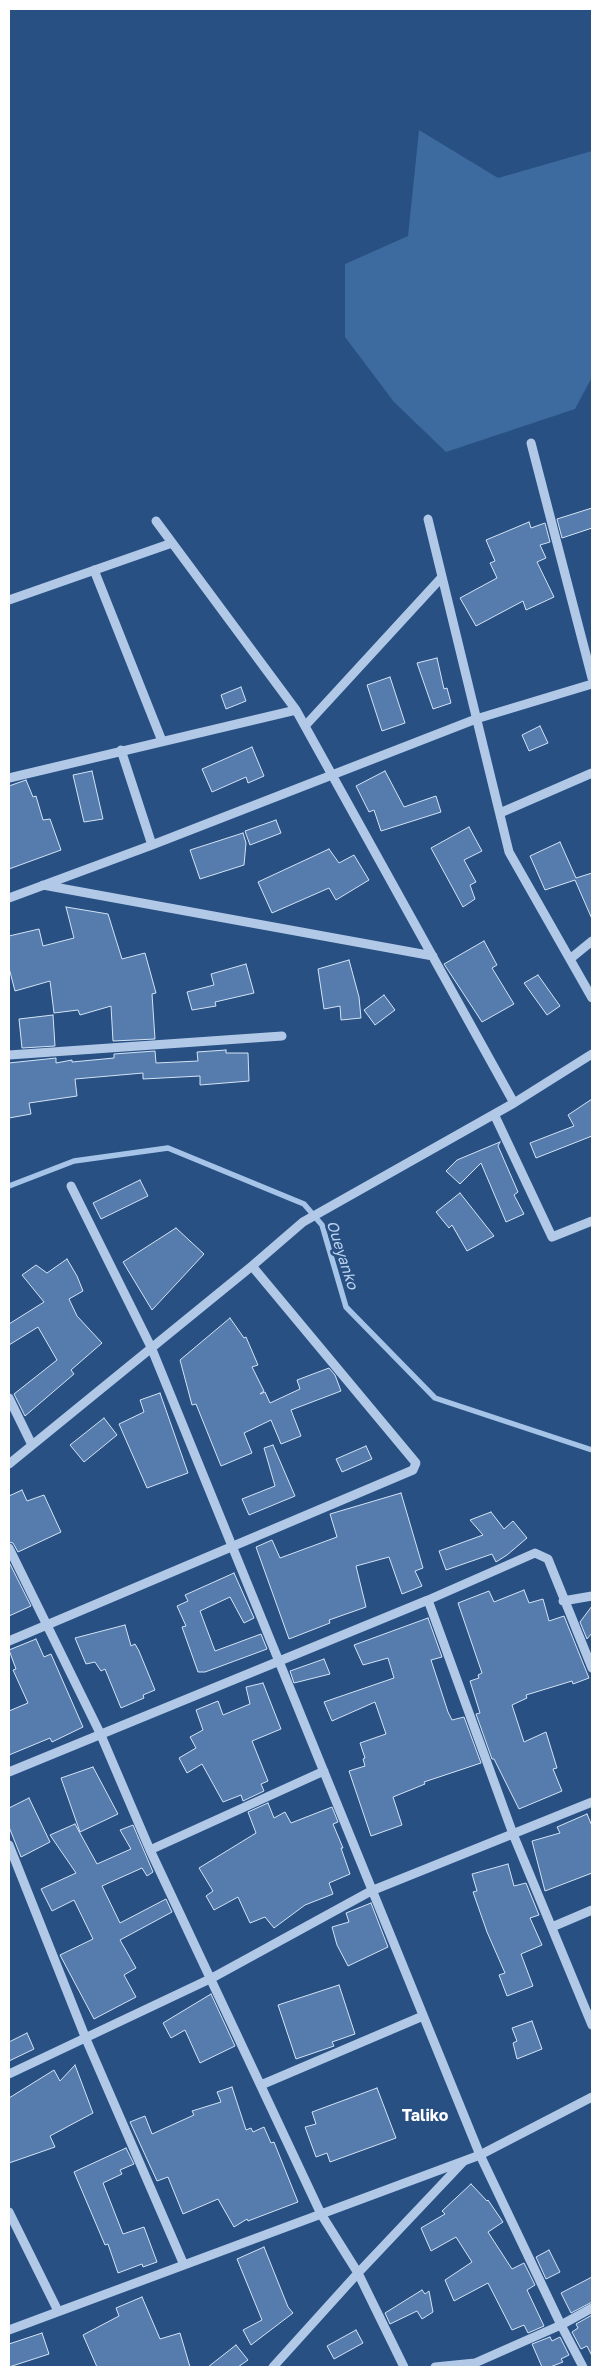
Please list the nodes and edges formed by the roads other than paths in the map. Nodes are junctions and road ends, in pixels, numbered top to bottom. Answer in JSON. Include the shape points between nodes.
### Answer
{"nodes":[{"id":1,"x":531,"y":443,"type":"dead end"},
{"id":2,"x":428,"y":519,"type":"dead end"},
{"id":3,"x":156,"y":521,"type":"dead end"},
{"id":4,"x":172,"y":543,"type":"junction"},
{"id":5,"x":94,"y":570,"type":"junction"},
{"id":6,"x":442,"y":577,"type":"junction"},
{"id":7,"x":9,"y":600,"type":"edge"},
{"id":8,"x":592,"y":678,"type":"edge"},
{"id":9,"x":592,"y":684,"type":"edge"},
{"id":10,"x":296,"y":710,"type":"junction"},
{"id":11,"x":476,"y":719,"type":"junction"},
{"id":12,"x":305,"y":726,"type":"junction"},
{"id":13,"x":162,"y":741,"type":"junction"},
{"id":14,"x":121,"y":750,"type":"junction"},
{"id":15,"x":592,"y":773,"type":"edge"},
{"id":16,"x":332,"y":775,"type":"junction"},
{"id":17,"x":9,"y":778,"type":"edge"},
{"id":18,"x":500,"y":813,"type":"junction"},
{"id":19,"x":152,"y":845,"type":"junction"},
{"id":20,"x":43,"y":886,"type":"junction"},
{"id":21,"x":9,"y":898,"type":"edge"},
{"id":22,"x":592,"y":942,"type":"edge"},
{"id":23,"x":433,"y":956,"type":"junction"},
{"id":24,"x":570,"y":959,"type":"junction"},
{"id":25,"x":592,"y":998,"type":"edge"},
{"id":26,"x":282,"y":1036,"type":"dead end"},
{"id":27,"x":592,"y":1054,"type":"edge"},
{"id":28,"x":9,"y":1055,"type":"edge"},
{"id":29,"x":514,"y":1103,"type":"junction"},
{"id":30,"x":494,"y":1114,"type":"junction"},
{"id":31,"x":71,"y":1186,"type":"dead end"},
{"id":32,"x":592,"y":1221,"type":"edge"},
{"id":33,"x":252,"y":1266,"type":"junction"},
{"id":34,"x":151,"y":1347,"type":"junction"},
{"id":35,"x":9,"y":1398,"type":"edge"},
{"id":36,"x":32,"y":1445,"type":"junction"},
{"id":37,"x":9,"y":1464,"type":"edge"},
{"id":38,"x":233,"y":1546,"type":"junction"},
{"id":39,"x":9,"y":1548,"type":"edge"},
{"id":40,"x":592,"y":1596,"type":"edge"},
{"id":41,"x":428,"y":1600,"type":"junction"},
{"id":42,"x":563,"y":1601,"type":"junction"},
{"id":43,"x":47,"y":1625,"type":"junction"},
{"id":44,"x":9,"y":1641,"type":"edge"},
{"id":45,"x":279,"y":1661,"type":"junction"},
{"id":46,"x":592,"y":1668,"type":"edge"},
{"id":47,"x":100,"y":1733,"type":"junction"},
{"id":48,"x":324,"y":1771,"type":"junction"},
{"id":49,"x":9,"y":1772,"type":"edge"},
{"id":50,"x":592,"y":1802,"type":"edge"},
{"id":51,"x":513,"y":1834,"type":"junction"},
{"id":52,"x":9,"y":1845,"type":"edge"},
{"id":53,"x":150,"y":1850,"type":"junction"},
{"id":54,"x":371,"y":1891,"type":"junction"},
{"id":55,"x":592,"y":1910,"type":"edge"},
{"id":56,"x":552,"y":1927,"type":"junction"},
{"id":57,"x":212,"y":1978,"type":"junction"},
{"id":58,"x":423,"y":2016,"type":"junction"},
{"id":59,"x":592,"y":2025,"type":"edge"},
{"id":60,"x":86,"y":2039,"type":"junction"},
{"id":61,"x":9,"y":2074,"type":"edge"},
{"id":62,"x":261,"y":2085,"type":"junction"},
{"id":63,"x":592,"y":2096,"type":"edge"},
{"id":64,"x":480,"y":2155,"type":"junction"},
{"id":65,"x":466,"y":2160,"type":"junction"},
{"id":66,"x":9,"y":2212,"type":"edge"},
{"id":67,"x":321,"y":2214,"type":"junction"},
{"id":68,"x":11,"y":2222,"type":"edge"},
{"id":69,"x":184,"y":2265,"type":"junction"},
{"id":70,"x":358,"y":2273,"type":"junction"},
{"id":71,"x":592,"y":2308,"type":"edge"},
{"id":72,"x":58,"y":2311,"type":"junction"},
{"id":73,"x":561,"y":2326,"type":"junction"},
{"id":74,"x":9,"y":2330,"type":"edge"},
{"id":75,"x":273,"y":2367,"type":"edge"},
{"id":76,"x":404,"y":2367,"type":"edge"},
{"id":77,"x":435,"y":2367,"type":"edge"},
{"id":78,"x":583,"y":2367,"type":"edge"}],
"edges":[{"from":1,"to":8,"type":"street"},
{"from":2,"to":6,"type":"street"},
{"from":3,"to":4,"type":"street"},
{"from":4,"to":5,"type":"street"},
{"from":4,"to":10,"type":"street"},
{"from":5,"to":7,"type":"street"},
{"from":5,"to":13,"type":"street"},
{"from":6,"to":11,"type":"street"},
{"from":6,"to":12,"type":"street"},
{"from":9,"to":11,"type":"street"},
{"from":10,"to":12,"type":"street"},
{"from":10,"to":13,"type":"street"},
{"from":11,"to":16,"type":"street"},
{"from":11,"to":18,"type":"street"},
{"from":12,"to":16,"type":"street"},
{"from":13,"to":14,"type":"street"},
{"from":14,"to":17,"type":"street"},
{"from":14,"to":19,"type":"street"},
{"from":15,"to":18,"type":"street"},
{"from":16,"to":19,"type":"street"},
{"from":16,"to":23,"type":"street"},
{"from":18,"to":24,"type":"street","via":[[509,852]]},
{"from":19,"to":20,"type":"street"},
{"from":20,"to":21,"type":"street"},
{"from":20,"to":23,"type":"street"},
{"from":22,"to":24,"type":"street"},
{"from":23,"to":29,"type":"street"},
{"from":24,"to":25,"type":"street"},
{"from":26,"to":28,"type":"street"},
{"from":27,"to":29,"type":"street"},
{"from":29,"to":30,"type":"street"},
{"from":30,"to":32,"type":"street","via":[[552,1237]]},
{"from":30,"to":33,"type":"street","via":[[303,1222]]},
{"from":31,"to":34,"type":"street"},
{"from":33,"to":34,"type":"street"},
{"from":33,"to":38,"type":"street","via":[[416,1463],[413,1470]]},
{"from":34,"to":36,"type":"street"},
{"from":34,"to":38,"type":"street"},
{"from":35,"to":36,"type":"street"},
{"from":36,"to":37,"type":"street"},
{"from":38,"to":43,"type":"street"},
{"from":38,"to":45,"type":"street"},
{"from":39,"to":43,"type":"street"},
{"from":40,"to":42,"type":"street"},
{"from":41,"to":42,"type":"street","via":[[535,1553],[548,1560]]},
{"from":41,"to":45,"type":"street"},
{"from":41,"to":51,"type":"street"},
{"from":42,"to":46,"type":"street"},
{"from":43,"to":44,"type":"street"},
{"from":43,"to":47,"type":"street"},
{"from":45,"to":47,"type":"street"},
{"from":45,"to":48,"type":"street"},
{"from":47,"to":49,"type":"street"},
{"from":47,"to":53,"type":"street"},
{"from":48,"to":53,"type":"street"},
{"from":48,"to":54,"type":"street"},
{"from":50,"to":51,"type":"street"},
{"from":51,"to":54,"type":"street"},
{"from":51,"to":56,"type":"street"},
{"from":52,"to":60,"type":"street"},
{"from":53,"to":57,"type":"street"},
{"from":54,"to":57,"type":"street"},
{"from":54,"to":58,"type":"street"},
{"from":55,"to":56,"type":"street"},
{"from":56,"to":59,"type":"street"},
{"from":57,"to":60,"type":"street"},
{"from":57,"to":62,"type":"street"},
{"from":58,"to":62,"type":"street"},
{"from":58,"to":64,"type":"street"},
{"from":60,"to":61,"type":"street"},
{"from":60,"to":69,"type":"street"},
{"from":62,"to":67,"type":"street"},
{"from":63,"to":64,"type":"street"},
{"from":64,"to":65,"type":"street"},
{"from":64,"to":73,"type":"street"},
{"from":65,"to":67,"type":"street"},
{"from":65,"to":70,"type":"street"},
{"from":66,"to":68,"type":"street"},
{"from":67,"to":69,"type":"street"},
{"from":67,"to":70,"type":"street"},
{"from":68,"to":72,"type":"street"},
{"from":69,"to":72,"type":"street"},
{"from":70,"to":75,"type":"street"},
{"from":70,"to":76,"type":"street"},
{"from":71,"to":73,"type":"street"},
{"from":72,"to":74,"type":"street"},
{"from":73,"to":77,"type":"street","via":[[476,2363]]},
{"from":73,"to":78,"type":"street"}]}
